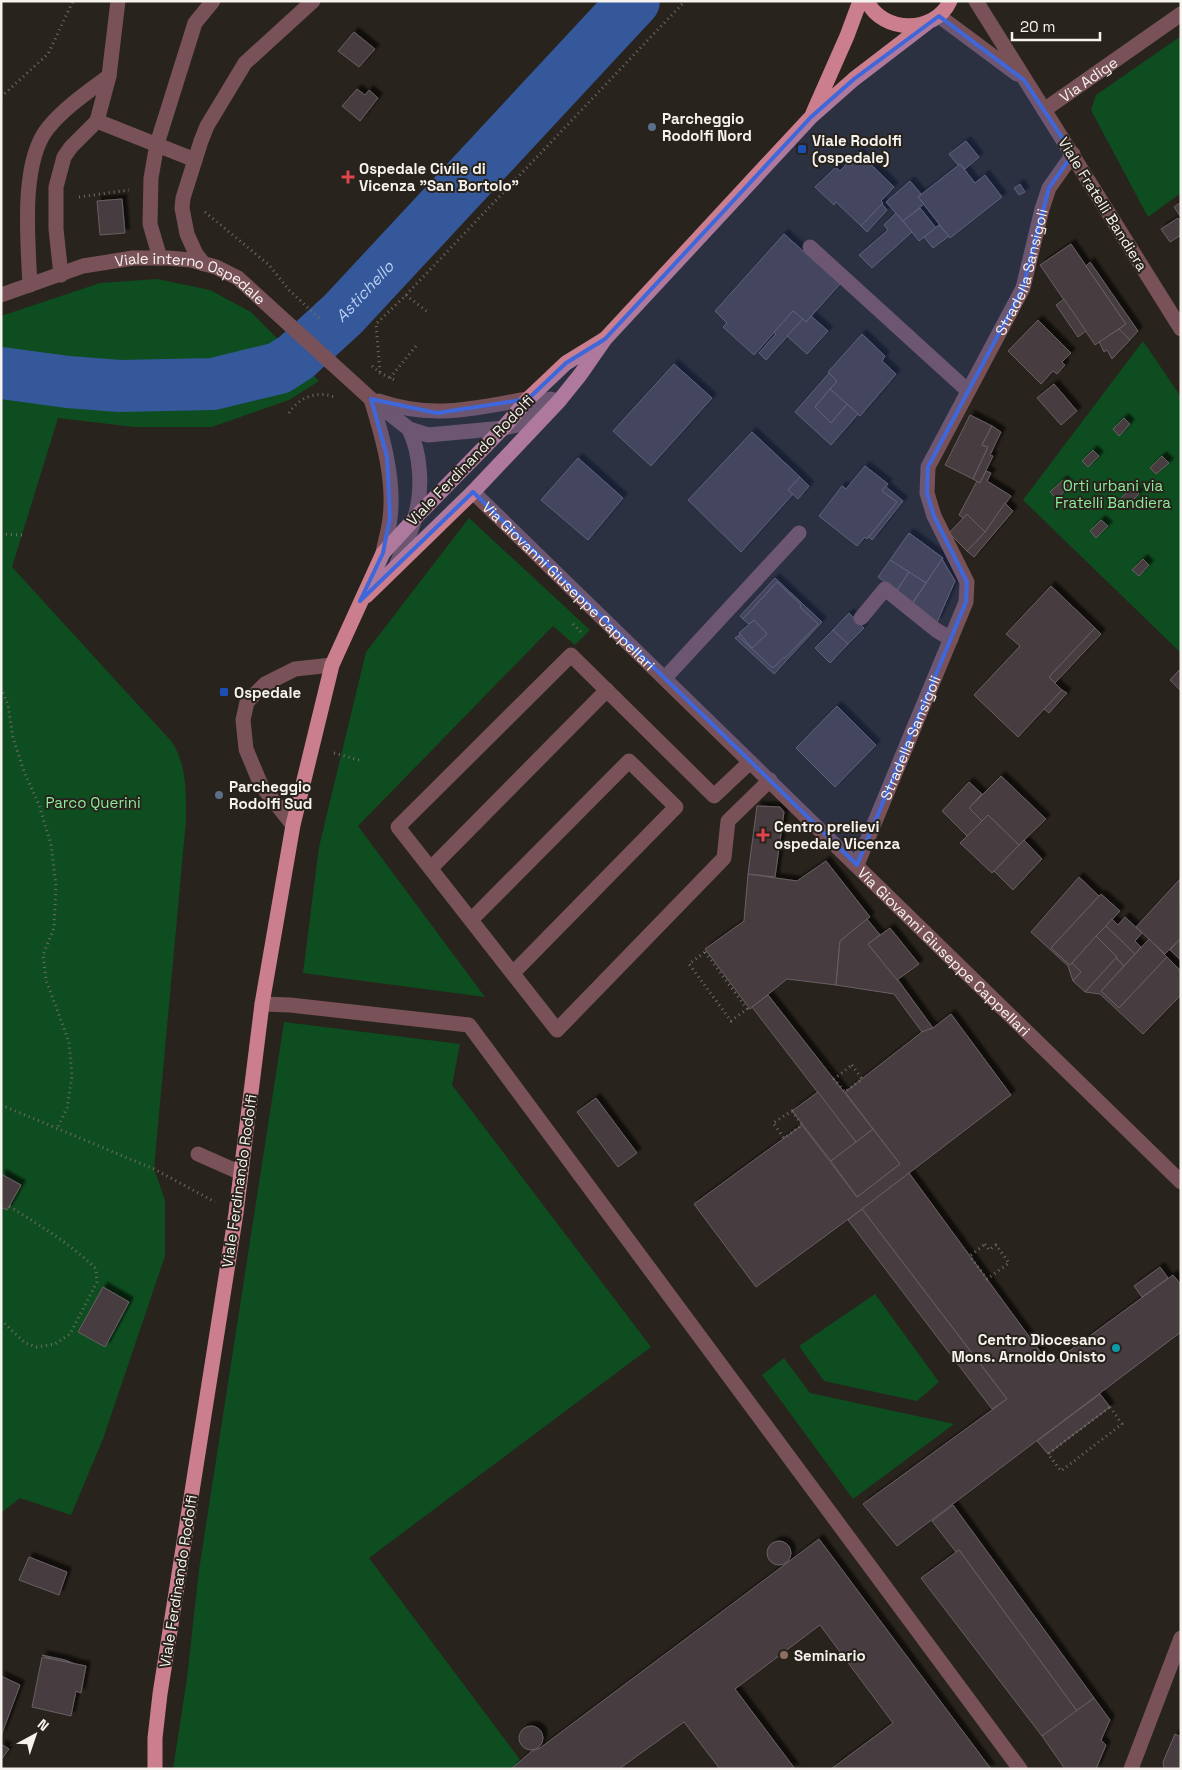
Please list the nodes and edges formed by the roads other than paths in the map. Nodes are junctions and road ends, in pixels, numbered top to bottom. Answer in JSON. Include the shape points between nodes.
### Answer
{"nodes":[{"id":1,"x":118,"y":1,"type":"edge"},
{"id":2,"x":213,"y":1,"type":"edge"},
{"id":3,"x":313,"y":1,"type":"edge"},
{"id":4,"x":860,"y":1,"type":"edge"},
{"id":5,"x":867,"y":1,"type":"edge"},
{"id":6,"x":950,"y":1,"type":"edge"},
{"id":7,"x":976,"y":1,"type":"edge"},
{"id":8,"x":1181,"y":14,"type":"edge"},
{"id":9,"x":933,"y":20,"type":"junction"},
{"id":10,"x":109,"y":76,"type":"junction"},
{"id":11,"x":1024,"y":80,"type":"junction"},
{"id":12,"x":1044,"y":110,"type":"junction"},
{"id":13,"x":811,"y":117,"type":"junction"},
{"id":14,"x":97,"y":121,"type":"junction"},
{"id":15,"x":156,"y":144,"type":"junction"},
{"id":16,"x":1073,"y":154,"type":"junction"},
{"id":17,"x":195,"y":160,"type":"junction"},
{"id":18,"x":810,"y":247,"type":"dead end"},
{"id":19,"x":160,"y":258,"type":"junction"},
{"id":20,"x":204,"y":264,"type":"junction"},
{"id":21,"x":61,"y":274,"type":"junction"},
{"id":22,"x":30,"y":284,"type":"junction"},
{"id":23,"x":1,"y":295,"type":"edge"},
{"id":24,"x":1181,"y":329,"type":"edge"},
{"id":25,"x":604,"y":339,"type":"junction"},
{"id":26,"x":967,"y":390,"type":"junction"},
{"id":27,"x":371,"y":399,"type":"junction"},
{"id":28,"x":528,"y":399,"type":"junction"},
{"id":29,"x":559,"y":401,"type":"junction"},
{"id":30,"x":504,"y":427,"type":"junction"},
{"id":31,"x":409,"y":429,"type":"junction"},
{"id":32,"x":473,"y":492,"type":"junction"},
{"id":33,"x":416,"y":517,"type":"junction"},
{"id":34,"x":799,"y":533,"type":"dead end"},
{"id":35,"x":382,"y":553,"type":"junction"},
{"id":36,"x":396,"y":568,"type":"junction"},
{"id":37,"x":360,"y":601,"type":"junction"},
{"id":38,"x":861,"y":618,"type":"dead end"},
{"id":39,"x":951,"y":639,"type":"junction"},
{"id":40,"x":332,"y":666,"type":"junction"},
{"id":41,"x":665,"y":678,"type":"junction"},
{"id":42,"x":607,"y":690,"type":"junction"},
{"id":43,"x":750,"y":762,"type":"junction"},
{"id":44,"x":770,"y":780,"type":"junction"},
{"id":45,"x":293,"y":825,"type":"junction"},
{"id":46,"x":857,"y":865,"type":"junction"},
{"id":47,"x":431,"y":868,"type":"junction"},
{"id":48,"x":471,"y":920,"type":"junction"},
{"id":49,"x":513,"y":973,"type":"junction"},
{"id":50,"x":262,"y":1004,"type":"junction"},
{"id":51,"x":198,"y":1154,"type":"dead end"},
{"id":52,"x":241,"y":1173,"type":"junction"},
{"id":53,"x":1181,"y":1182,"type":"edge"},
{"id":54,"x":1181,"y":1638,"type":"edge"},
{"id":55,"x":1140,"y":1742,"type":"junction"},
{"id":56,"x":155,"y":1769,"type":"edge"},
{"id":57,"x":1020,"y":1769,"type":"edge"},
{"id":58,"x":1131,"y":1769,"type":"edge"},
{"id":59,"x":1141,"y":1769,"type":"edge"}],
"edges":[{"from":1,"to":10,"type":"street"},
{"from":2,"to":15,"type":"street","via":[[195,23]]},
{"from":3,"to":17,"type":"street","via":[[245,63],[207,126]]},
{"from":4,"to":13,"type":"main road","name":"Viale Ferdinando Rodolfi"},
{"from":5,"to":9,"type":"main road","via":[[878,15],[901,26]]},
{"from":6,"to":9,"type":"main road"},
{"from":7,"to":11,"type":"street","name":"Viale Fratelli Bandiera"},
{"from":8,"to":12,"type":"street","name":"Via Adige"},
{"from":9,"to":11,"type":"street","name":"Viale Fratelli Bandiera"},
{"from":9,"to":13,"type":"main road","name":"Viale Ferdinando Rodolfi","via":[[854,79]]},
{"from":10,"to":14,"type":"street"},
{"from":10,"to":22,"type":"street","via":[[68,107],[47,129],[38,146],[27,192]]},
{"from":11,"to":12,"type":"street","name":"Viale Fratelli Bandiera"},
{"from":12,"to":16,"type":"street","name":"Viale Fratelli Bandiera"},
{"from":13,"to":25,"type":"main road","name":"Viale Ferdinando Rodolfi"},
{"from":14,"to":15,"type":"street"},
{"from":14,"to":21,"type":"street","via":[[64,157],[56,187]]},
{"from":15,"to":17,"type":"street"},
{"from":15,"to":19,"type":"street","via":[[150,224]]},
{"from":16,"to":24,"type":"street","name":"Viale Fratelli Bandiera"},
{"from":16,"to":26,"type":"street","name":"Stradella Sansigoli","via":[[1049,188],[1023,288]]},
{"from":17,"to":20,"type":"street","via":[[182,208],[186,234]]},
{"from":18,"to":26,"type":"street"},
{"from":19,"to":20,"type":"street","name":"Viale interno Ospedale"},
{"from":19,"to":21,"type":"street","name":"Viale interno Ospedale","via":[[104,262]]},
{"from":20,"to":27,"type":"street","name":"Viale interno Ospedale","via":[[238,278]]},
{"from":21,"to":22,"type":"street","name":"Viale interno Ospedale"},
{"from":22,"to":23,"type":"street","name":"Viale interno Ospedale"},
{"from":25,"to":28,"type":"main road","name":"Viale Ferdinando Rodolfi","via":[[566,363]]},
{"from":25,"to":29,"type":"main road","name":"Viale Ferdinando Rodolfi"},
{"from":26,"to":39,"type":"street","name":"Stradella Sansigoli","via":[[928,467],[927,493],[934,516],[967,582],[966,602]]},
{"from":27,"to":28,"type":"street","via":[[423,412],[437,412],[464,411]]},
{"from":27,"to":31,"type":"street","name":"Viale interno Ospedale"},
{"from":27,"to":35,"type":"street","via":[[387,457],[390,488],[390,517]]},
{"from":28,"to":30,"type":"main road","name":"Viale Ferdinando Rodolfi"},
{"from":29,"to":30,"type":"street","via":[[550,399],[539,403],[518,425]]},
{"from":29,"to":32,"type":"main road","name":"Viale Ferdinando Rodolfi"},
{"from":30,"to":31,"type":"street","via":[[428,435]]},
{"from":30,"to":33,"type":"main road","name":"Viale Ferdinando Rodolfi"},
{"from":31,"to":33,"type":"street","via":[[414,439],[419,484]]},
{"from":32,"to":36,"type":"main road","name":"Viale Ferdinando Rodolfi"},
{"from":32,"to":41,"type":"street","name":"Via Giovanni Giuseppe Cappellari"},
{"from":33,"to":35,"type":"main road","name":"Viale Ferdinando Rodolfi"},
{"from":33,"to":36,"type":"street"},
{"from":34,"to":41,"type":"street","name":"Via Giovanni Giuseppe Cappellari"},
{"from":35,"to":37,"type":"main road","name":"Viale Ferdinando Rodolfi"},
{"from":36,"to":37,"type":"main road","name":"Viale Ferdinando Rodolfi"},
{"from":37,"to":40,"type":"main road","name":"Viale Ferdinando Rodolfi"},
{"from":38,"to":39,"type":"street","via":[[885,589]]},
{"from":39,"to":46,"type":"street","name":"Stradella Sansigoli"},
{"from":40,"to":45,"type":"main road","name":"Viale Ferdinando Rodolfi"},
{"from":40,"to":45,"type":"street","via":[[295,669],[265,684],[246,702],[243,720],[246,749],[261,785]]},
{"from":41,"to":43,"type":"street","name":"Via Giovanni Giuseppe Cappellari"},
{"from":42,"to":43,"type":"street","via":[[714,796]]},
{"from":42,"to":47,"type":"street"},
{"from":42,"to":47,"type":"street","via":[[571,655],[398,827]]},
{"from":43,"to":44,"type":"street","name":"Via Giovanni Giuseppe Cappellari"},
{"from":44,"to":46,"type":"street","name":"Via Giovanni Giuseppe Cappellari"},
{"from":44,"to":49,"type":"street","via":[[728,822],[724,858],[557,1030]]},
{"from":45,"to":50,"type":"main road","name":"Viale Ferdinando Rodolfi"},
{"from":46,"to":53,"type":"street","name":"Via Giovanni Giuseppe Cappellari"},
{"from":47,"to":48,"type":"street"},
{"from":48,"to":49,"type":"street"},
{"from":48,"to":49,"type":"street","via":[[630,761],[676,808]]},
{"from":50,"to":52,"type":"main road","name":"Viale Ferdinando Rodolfi"},
{"from":50,"to":57,"type":"street","via":[[469,1025]]},
{"from":51,"to":52,"type":"street"},
{"from":52,"to":56,"type":"main road","name":"Viale Ferdinando Rodolfi","via":[[160,1694]]},
{"from":54,"to":55,"type":"street"},
{"from":55,"to":58,"type":"street"},
{"from":55,"to":59,"type":"street"}]}
